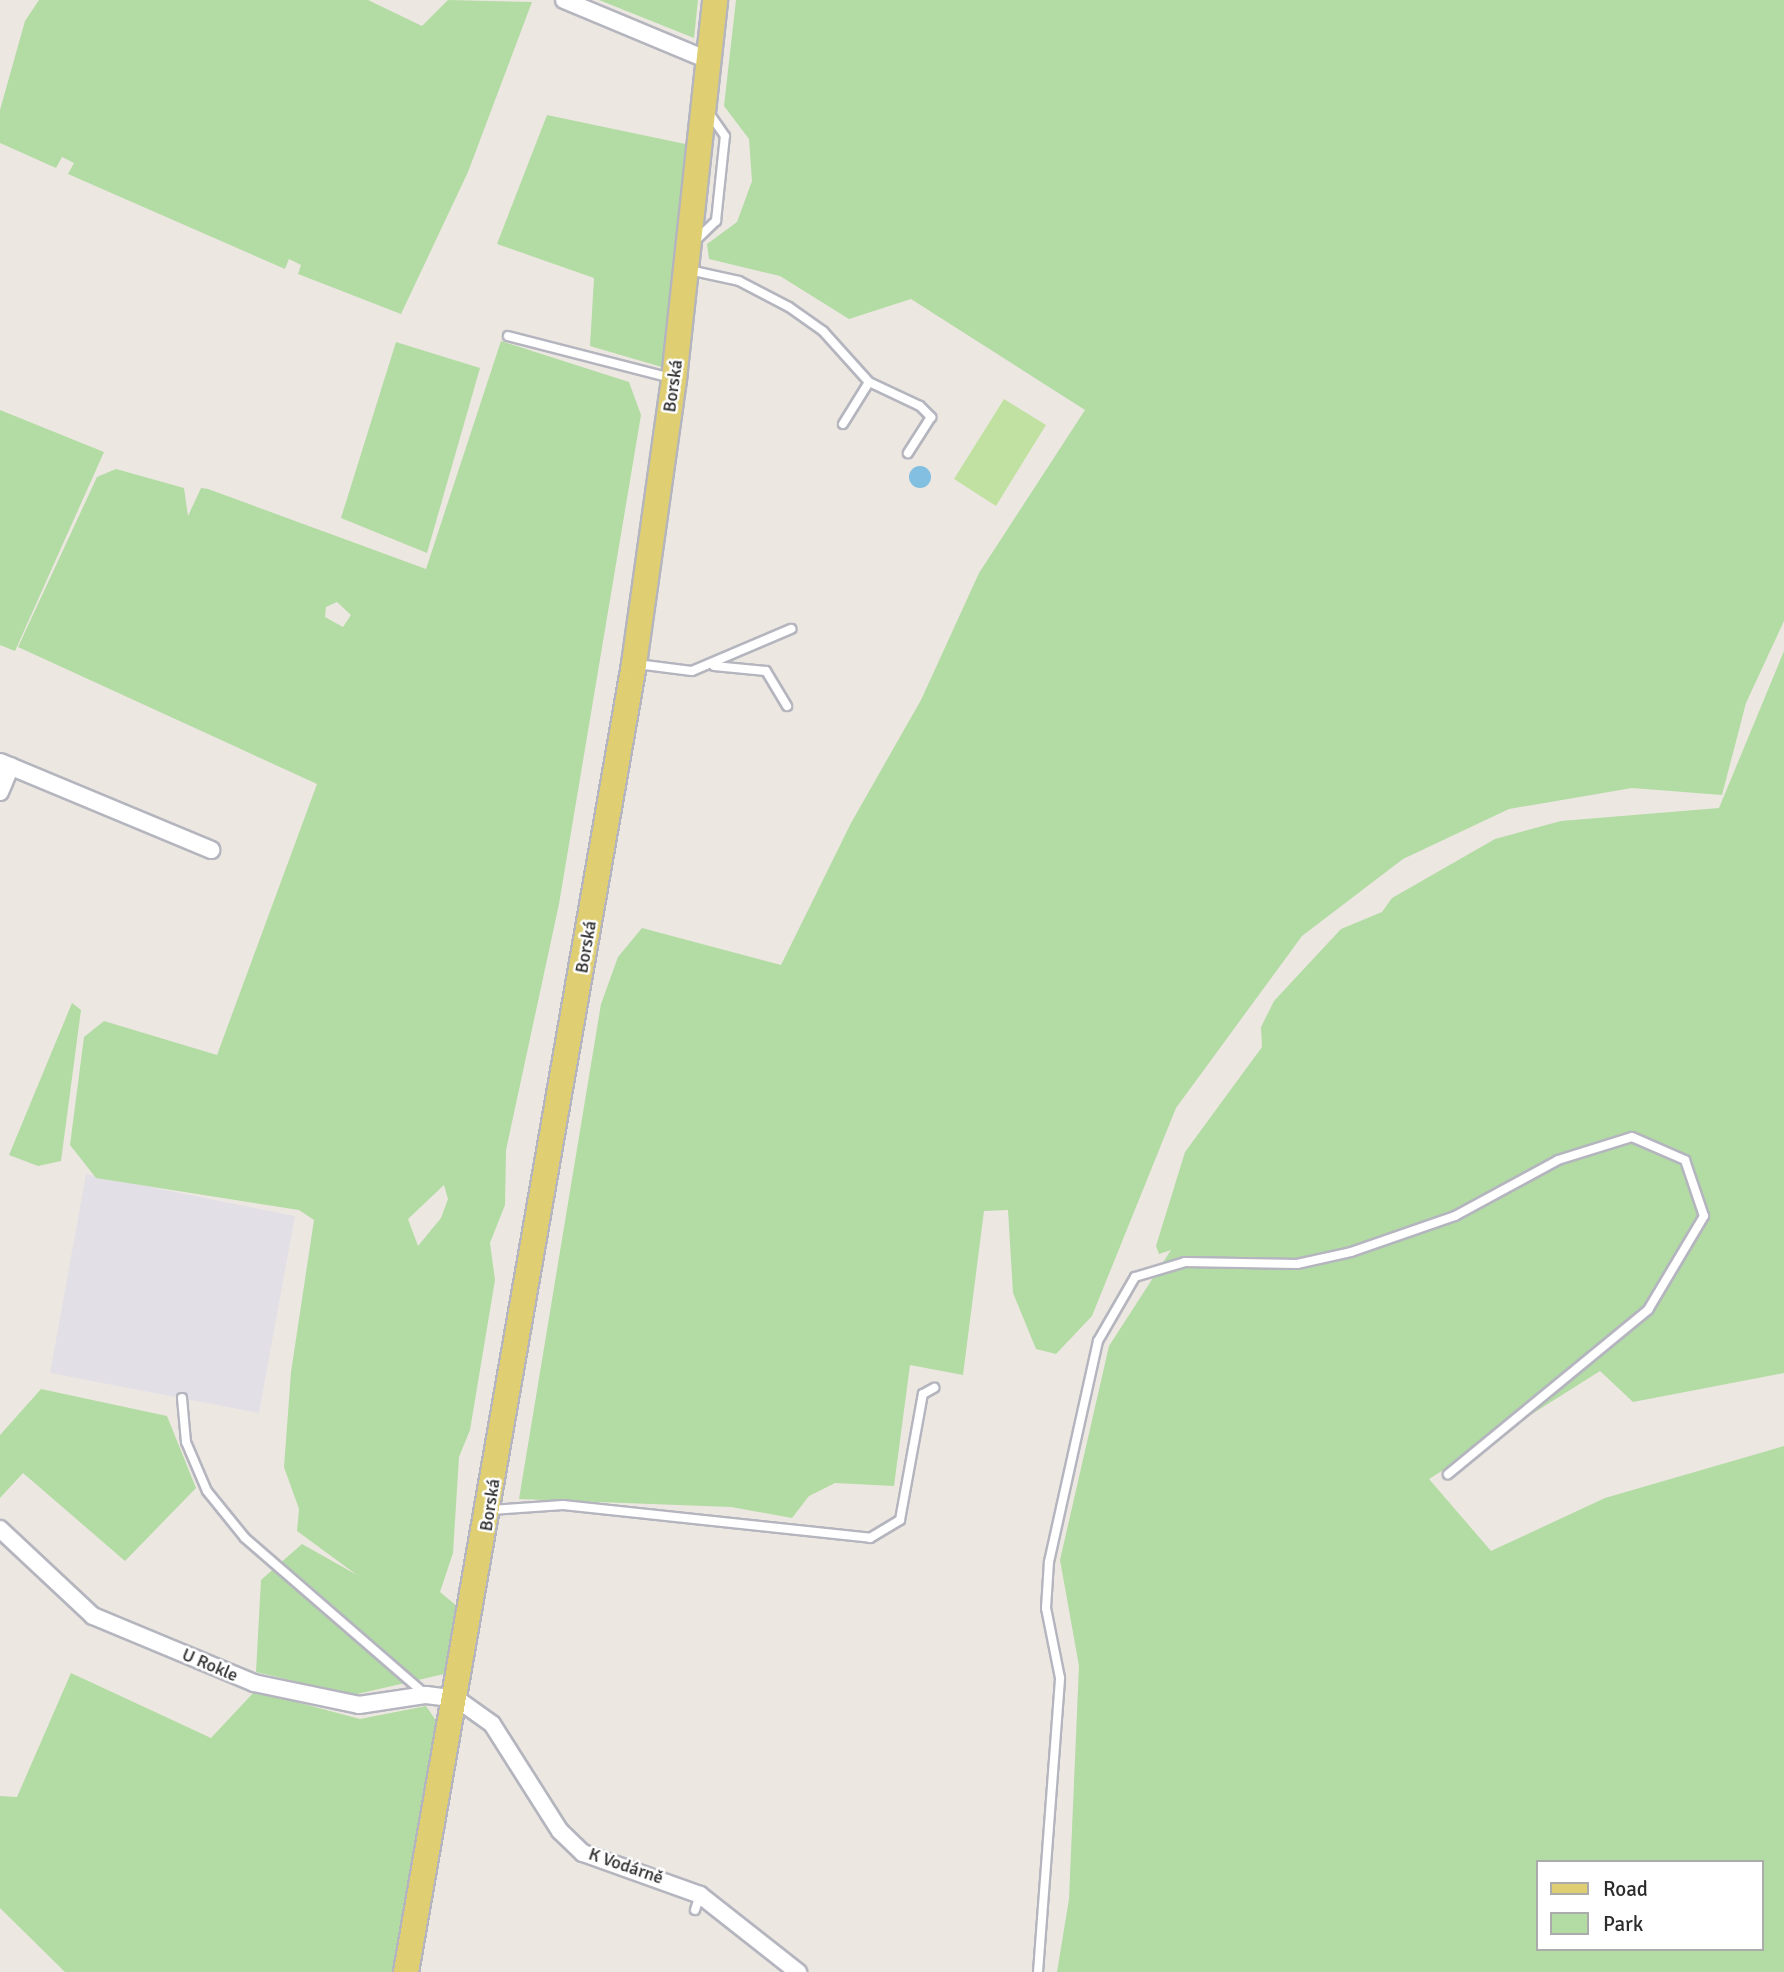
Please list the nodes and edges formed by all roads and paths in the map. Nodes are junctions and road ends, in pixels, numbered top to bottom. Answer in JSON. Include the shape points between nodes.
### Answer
{"nodes":[{"id":1,"x":564,"y":0,"type":"edge"},
{"id":2,"x":715,"y":0,"type":"edge"},
{"id":3,"x":708,"y":60,"type":"junction"},
{"id":4,"x":688,"y":258,"type":"junction"},
{"id":5,"x":508,"y":336,"type":"dead end"},
{"id":6,"x":674,"y":379,"type":"junction"},
{"id":7,"x":869,"y":382,"type":"junction"},
{"id":8,"x":843,"y":424,"type":"dead end"},
{"id":9,"x":908,"y":453,"type":"dead end"},
{"id":10,"x":791,"y":629,"type":"dead end"},
{"id":11,"x":634,"y":664,"type":"junction"},
{"id":12,"x":713,"y":666,"type":"junction"},
{"id":13,"x":787,"y":706,"type":"dead end"},
{"id":14,"x":5,"y":764,"type":"edge"},
{"id":15,"x":0,"y":792,"type":"edge"},
{"id":16,"x":211,"y":850,"type":"dead end"},
{"id":17,"x":934,"y":1388,"type":"dead end"},
{"id":18,"x":182,"y":1398,"type":"dead end"},
{"id":19,"x":1448,"y":1474,"type":"dead end"},
{"id":20,"x":489,"y":1510,"type":"junction"},
{"id":21,"x":0,"y":1529,"type":"edge"},
{"id":22,"x":426,"y":1695,"type":"junction"},
{"id":23,"x":457,"y":1699,"type":"junction"},
{"id":24,"x":425,"y":1889,"type":"junction"},
{"id":25,"x":406,"y":1972,"type":"edge"},
{"id":26,"x":420,"y":1972,"type":"edge"},
{"id":27,"x":798,"y":1972,"type":"edge"},
{"id":28,"x":1038,"y":1972,"type":"edge"}],
"edges":[{"from":1,"to":3,"type":"street"},
{"from":2,"to":3,"type":"main road","name":"Borská"},
{"from":3,"to":4,"type":"main road","name":"Borská"},
{"from":4,"to":6,"type":"main road","name":"Borská"},
{"from":4,"to":7,"type":"lane","via":[[789,307],[823,331]]},
{"from":5,"to":6,"type":"lane"},
{"from":6,"to":11,"type":"main road","name":"Borská"},
{"from":7,"to":8,"type":"lane"},
{"from":7,"to":9,"type":"lane","via":[[898,391],[930,417]]},
{"from":10,"to":12,"type":"lane"},
{"from":11,"to":12,"type":"lane","via":[[692,671]]},
{"from":11,"to":20,"type":"main road","name":"Borská"},
{"from":12,"to":13,"type":"lane","via":[[766,671]]},
{"from":14,"to":15,"type":"street"},
{"from":14,"to":16,"type":"street"},
{"from":17,"to":20,"type":"lane","via":[[923,1394],[900,1520],[870,1538],[563,1505]]},
{"from":18,"to":22,"type":"lane","via":[[186,1442],[206,1490],[245,1538]]},
{"from":19,"to":28,"type":"lane","via":[[1648,1310],[1704,1216],[1685,1160],[1632,1137],[1558,1160],[1455,1216],[1351,1252],[1297,1264],[1185,1262],[1135,1277],[1098,1341],[1049,1562],[1046,1608],[1060,1678]]},
{"from":20,"to":23,"type":"main road","name":"Borská"},
{"from":21,"to":22,"type":"street","name":"U Rokle","via":[[93,1616],[254,1683],[359,1705]]},
{"from":22,"to":23,"type":"street","name":"U Rokle"},
{"from":23,"to":24,"type":"main road","name":"Borská"},
{"from":23,"to":27,"type":"street","name":"K Vodárně","via":[[492,1724],[560,1831],[583,1853],[697,1903]]},
{"from":24,"to":25,"type":"main road","name":"Borská"},
{"from":24,"to":26,"type":"main road","name":"Borská"}]}
